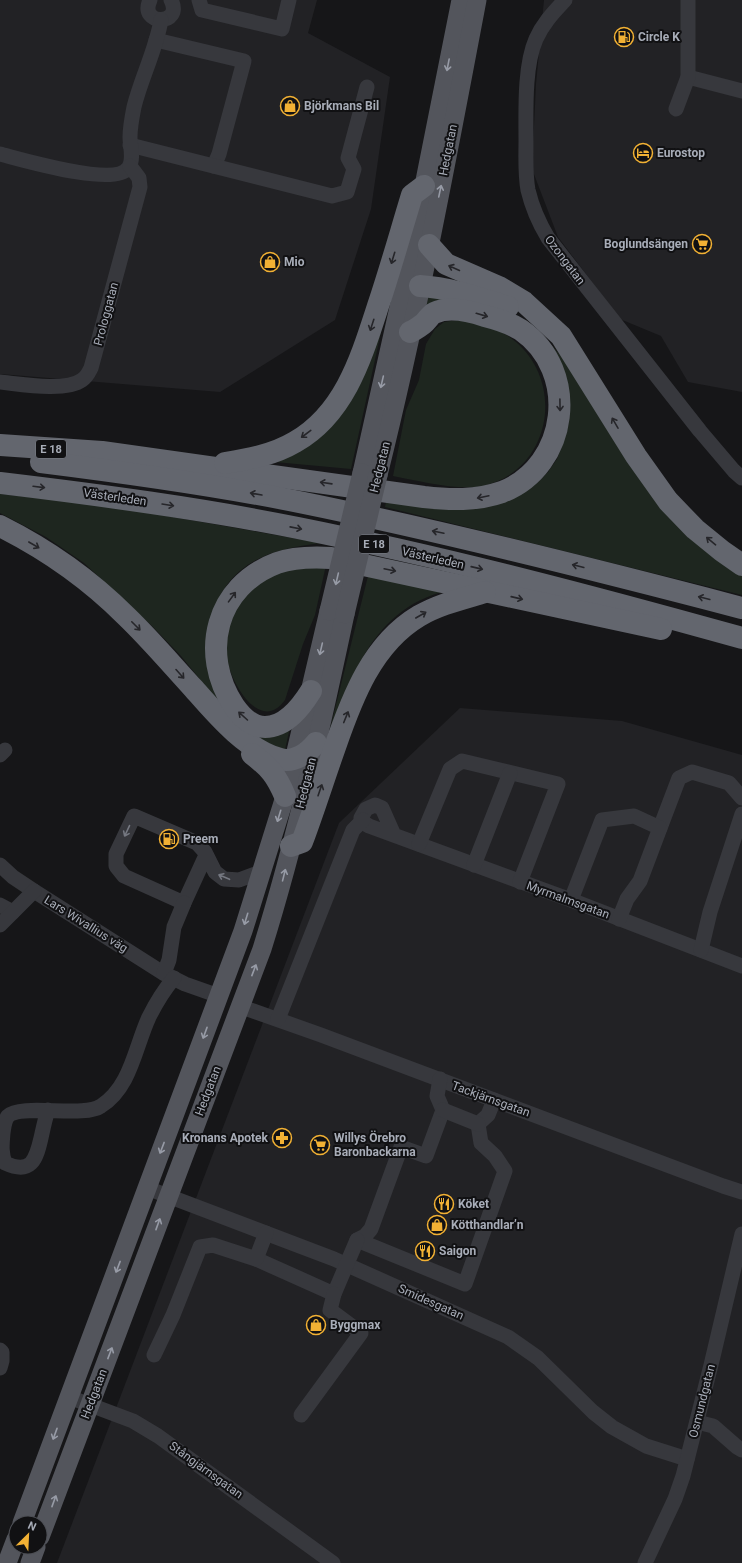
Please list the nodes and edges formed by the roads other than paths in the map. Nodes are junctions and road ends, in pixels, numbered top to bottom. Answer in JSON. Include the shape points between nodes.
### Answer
{"nodes":[{"id":1,"x":171,"y":0,"type":"edge"},
{"id":2,"x":199,"y":0,"type":"edge"},
{"id":3,"x":288,"y":0,"type":"edge"},
{"id":4,"x":460,"y":0,"type":"edge"},
{"id":5,"x":477,"y":0,"type":"edge"},
{"id":6,"x":565,"y":0,"type":"edge"},
{"id":7,"x":688,"y":0,"type":"edge"},
{"id":8,"x":146,"y":1,"type":"edge"},
{"id":9,"x":161,"y":20,"type":"junction"},
{"id":10,"x":156,"y":40,"type":"junction"},
{"id":11,"x":688,"y":77,"type":"junction"},
{"id":12,"x":367,"y":87,"type":"dead end"},
{"id":13,"x":742,"y":91,"type":"edge"},
{"id":14,"x":676,"y":109,"type":"dead end"},
{"id":15,"x":130,"y":145,"type":"junction"},
{"id":16,"x":0,"y":154,"type":"edge"},
{"id":17,"x":130,"y":166,"type":"junction"},
{"id":18,"x":214,"y":166,"type":"junction"},
{"id":19,"x":424,"y":186,"type":"junction"},
{"id":20,"x":429,"y":245,"type":"junction"},
{"id":21,"x":412,"y":284,"type":"junction"},
{"id":22,"x":546,"y":323,"type":"junction"},
{"id":23,"x":410,"y":332,"type":"junction"},
{"id":24,"x":0,"y":382,"type":"edge"},
{"id":25,"x":0,"y":445,"type":"edge"},
{"id":26,"x":0,"y":457,"type":"edge"},
{"id":27,"x":206,"y":466,"type":"junction"},
{"id":28,"x":370,"y":474,"type":"junction"},
{"id":29,"x":742,"y":478,"type":"edge"},
{"id":30,"x":0,"y":483,"type":"edge"},
{"id":31,"x":0,"y":526,"type":"edge"},
{"id":32,"x":742,"y":565,"type":"edge"},
{"id":33,"x":488,"y":591,"type":"junction"},
{"id":34,"x":742,"y":608,"type":"edge"},
{"id":35,"x":337,"y":612,"type":"junction"},
{"id":36,"x":742,"y":638,"type":"edge"},
{"id":37,"x":742,"y":647,"type":"edge"},
{"id":38,"x":311,"y":691,"type":"junction"},
{"id":39,"x":248,"y":742,"type":"junction"},
{"id":40,"x":316,"y":742,"type":"junction"},
{"id":41,"x":294,"y":758,"type":"junction"},
{"id":42,"x":510,"y":773,"type":"junction"},
{"id":43,"x":286,"y":793,"type":"junction"},
{"id":44,"x":742,"y":798,"type":"edge"},
{"id":45,"x":742,"y":814,"type":"edge"},
{"id":46,"x":363,"y":820,"type":"junction"},
{"id":47,"x":660,"y":828,"type":"junction"},
{"id":48,"x":394,"y":835,"type":"junction"},
{"id":49,"x":419,"y":844,"type":"junction"},
{"id":50,"x":291,"y":846,"type":"junction"},
{"id":51,"x":206,"y":855,"type":"junction"},
{"id":52,"x":0,"y":865,"type":"edge"},
{"id":53,"x":474,"y":865,"type":"junction"},
{"id":54,"x":261,"y":872,"type":"junction"},
{"id":55,"x":520,"y":882,"type":"junction"},
{"id":56,"x":34,"y":891,"type":"junction"},
{"id":57,"x":571,"y":900,"type":"junction"},
{"id":58,"x":184,"y":903,"type":"junction"},
{"id":59,"x":7,"y":908,"type":"edge"},
{"id":60,"x":619,"y":919,"type":"junction"},
{"id":61,"x":0,"y":925,"type":"edge"},
{"id":62,"x":701,"y":950,"type":"junction"},
{"id":63,"x":742,"y":966,"type":"edge"},
{"id":64,"x":169,"y":976,"type":"junction"},
{"id":65,"x":219,"y":996,"type":"junction"},
{"id":66,"x":240,"y":1006,"type":"junction"},
{"id":67,"x":278,"y":1020,"type":"junction"},
{"id":68,"x":440,"y":1079,"type":"junction"},
{"id":69,"x":494,"y":1100,"type":"junction"},
{"id":70,"x":48,"y":1110,"type":"dead end"},
{"id":71,"x":443,"y":1110,"type":"junction"},
{"id":72,"x":478,"y":1124,"type":"junction"},
{"id":73,"x":147,"y":1188,"type":"junction"},
{"id":74,"x":742,"y":1192,"type":"edge"},
{"id":75,"x":168,"y":1196,"type":"junction"},
{"id":76,"x":266,"y":1233,"type":"junction"},
{"id":77,"x":742,"y":1234,"type":"edge"},
{"id":78,"x":357,"y":1240,"type":"junction"},
{"id":79,"x":256,"y":1259,"type":"junction"},
{"id":80,"x":346,"y":1264,"type":"junction"},
{"id":81,"x":334,"y":1294,"type":"junction"},
{"id":82,"x":0,"y":1350,"type":"edge"},
{"id":83,"x":154,"y":1355,"type":"dead end"},
{"id":84,"x":0,"y":1368,"type":"edge"},
{"id":85,"x":69,"y":1397,"type":"junction"},
{"id":86,"x":90,"y":1405,"type":"junction"},
{"id":87,"x":301,"y":1415,"type":"dead end"},
{"id":88,"x":697,"y":1422,"type":"junction"},
{"id":89,"x":742,"y":1450,"type":"edge"},
{"id":90,"x":687,"y":1459,"type":"junction"},
{"id":91,"x":25,"y":1515,"type":"edge"},
{"id":92,"x":48,"y":1516,"type":"edge"},
{"id":93,"x":333,"y":1563,"type":"edge"},
{"id":94,"x":645,"y":1563,"type":"edge"}],
"edges":[{"from":1,"to":9,"type":"street","via":[[172,13],[167,19]]},
{"from":2,"to":3,"type":"street","via":[[202,10],[282,29]]},
{"from":4,"to":19,"type":"main road","name":"Hedgatan","one_way":true},
{"from":20,"to":5,"type":"main road","name":"Hedgatan","one_way":true},
{"from":6,"to":29,"type":"street","name":"Ozongatan","via":[[548,18],[536,39],[529,60],[526,166],[528,190],[534,210],[548,238],[700,431]]},
{"from":7,"to":11,"type":"street"},
{"from":8,"to":9,"type":"street","via":[[150,15]]},
{"from":9,"to":10,"type":"street","name":"Prologgatan"},
{"from":10,"to":15,"type":"street","name":"Prologgatan","via":[[134,106]]},
{"from":10,"to":18,"type":"street","via":[[244,62]]},
{"from":11,"to":13,"type":"street"},
{"from":11,"to":14,"type":"street"},
{"from":12,"to":18,"type":"street","via":[[348,158],[354,169],[347,192],[332,196]]},
{"from":15,"to":17,"type":"street","name":"Prologgatan"},
{"from":15,"to":18,"type":"street"},
{"from":16,"to":17,"type":"street","via":[[73,172],[107,175],[122,173]]},
{"from":17,"to":24,"type":"street","name":"Prologgatan","via":[[139,178],[140,187],[88,375],[65,386]]},
{"from":19,"to":21,"type":"main road","name":"Hedgatan"},
{"from":19,"to":27,"type":"highway","number":"E 18","one_way":true,"via":[[412,195],[356,370],[329,413],[307,434],[282,449],[254,458]]},
{"from":20,"to":21,"type":"main road","name":"Hedgatan"},
{"from":22,"to":20,"type":"highway","one_way":true,"via":[[524,302],[508,292],[446,264]]},
{"from":21,"to":22,"type":"highway","via":[[462,292],[515,310],[537,324]]},
{"from":21,"to":23,"type":"main road","name":"Hedgatan"},
{"from":21,"to":28,"type":"main road","name":"Hedgatan","one_way":true},
{"from":32,"to":22,"type":"highway","one_way":true,"via":[[695,529],[668,501],[636,456],[561,336]]},
{"from":23,"to":27,"type":"highway","number":"E 18","one_way":true,"via":[[434,314],[457,310],[477,313],[512,325],[537,345],[556,381],[559,418],[547,452],[523,480],[489,496],[445,499]]},
{"from":23,"to":28,"type":"main road","name":"Hedgatan","via":[[397,399]]},
{"from":25,"to":27,"type":"highway","number":"E 18","via":[[102,452]]},
{"from":34,"to":26,"type":"highway","name":"Västerleden","number":"E 18","one_way":true,"via":[[453,536],[303,502],[93,468]]},
{"from":28,"to":35,"type":"main road","name":"Hedgatan","bridge":true},
{"from":30,"to":36,"type":"highway","name":"Västerleden","number":"E 18","one_way":true,"via":[[150,502],[298,528],[528,580]]},
{"from":31,"to":39,"type":"highway","one_way":true,"via":[[58,560],[103,594],[143,633],[223,722]]},
{"from":33,"to":37,"type":"highway","number":"E 18","one_way":true},
{"from":38,"to":33,"type":"highway","number":"E 18","one_way":true,"via":[[298,710],[276,725],[264,727],[252,724],[239,714],[227,696],[216,660],[219,624],[227,604],[240,587],[256,574],[277,563],[296,558],[331,558]]},
{"from":50,"to":33,"type":"highway","number":"E 18","one_way":true,"via":[[302,842],[356,693],[385,646],[406,625],[431,610]]},
{"from":35,"to":38,"type":"main road","name":"Hedgatan","one_way":true},
{"from":35,"to":40,"type":"main road","name":"Hedgatan"},
{"from":38,"to":41,"type":"main road","name":"Hedgatan"},
{"from":39,"to":41,"type":"highway","via":[[279,759]]},
{"from":39,"to":43,"type":"highway","via":[[248,751],[275,775]]},
{"from":40,"to":41,"type":"highway","via":[[310,750]]},
{"from":40,"to":50,"type":"main road","name":"Hedgatan"},
{"from":41,"to":43,"type":"main road","name":"Hedgatan"},
{"from":42,"to":49,"type":"street","via":[[462,761],[450,769]]},
{"from":42,"to":53,"type":"street"},
{"from":42,"to":55,"type":"street","via":[[558,784]]},
{"from":43,"to":54,"type":"main road","name":"Hedgatan","one_way":true},
{"from":44,"to":47,"type":"street","via":[[729,783],[692,772],[679,778]]},
{"from":45,"to":62,"type":"street","via":[[710,912]]},
{"from":46,"to":48,"type":"street","name":"Myrmalmsgatan","via":[[369,826]]},
{"from":46,"to":48,"type":"street","via":[[366,809],[375,804],[382,808]]},
{"from":46,"to":67,"type":"street","via":[[353,830]]},
{"from":47,"to":57,"type":"street","via":[[634,816],[602,820]]},
{"from":47,"to":60,"type":"street","via":[[640,881],[627,899]]},
{"from":48,"to":49,"type":"street","name":"Myrmalmsgatan"},
{"from":49,"to":53,"type":"street","name":"Myrmalmsgatan"},
{"from":66,"to":50,"type":"main road","name":"Hedgatan","one_way":true,"via":[[262,949]]},
{"from":54,"to":51,"type":"street","one_way":true,"via":[[239,880],[224,879],[215,872]]},
{"from":51,"to":58,"type":"street"},
{"from":51,"to":58,"type":"street","one_way":true,"via":[[197,843],[134,816],[116,854],[116,866],[124,876]]},
{"from":52,"to":56,"type":"street","name":"Lars Wivallius väg"},
{"from":53,"to":55,"type":"street","name":"Myrmalmsgatan"},
{"from":54,"to":65,"type":"main road","name":"Hedgatan","one_way":true},
{"from":55,"to":57,"type":"street","name":"Myrmalmsgatan"},
{"from":56,"to":59,"type":"street"},
{"from":56,"to":64,"type":"street","name":"Lars Wivallius väg"},
{"from":57,"to":60,"type":"street","name":"Myrmalmsgatan"},
{"from":58,"to":64,"type":"street","via":[[174,927]]},
{"from":59,"to":61,"type":"street"},
{"from":60,"to":62,"type":"street","name":"Myrmalmsgatan"},
{"from":62,"to":63,"type":"street","name":"Myrmalmsgatan"},
{"from":64,"to":65,"type":"street","name":"Lars Wivallius väg"},
{"from":64,"to":70,"type":"street","via":[[166,987],[149,1017],[128,1074],[110,1100],[100,1108]]},
{"from":65,"to":66,"type":"main road"},
{"from":65,"to":73,"type":"main road","name":"Hedgatan","one_way":true},
{"from":66,"to":67,"type":"street","name":"Tackjärnsgatan"},
{"from":66,"to":75,"type":"main road","name":"Hedgatan"},
{"from":67,"to":68,"type":"street","name":"Tackjärnsgatan"},
{"from":68,"to":69,"type":"street","name":"Tackjärnsgatan"},
{"from":68,"to":71,"type":"street","via":[[437,1096]]},
{"from":69,"to":72,"type":"street","via":[[488,1115]]},
{"from":69,"to":74,"type":"street","name":"Tackjärnsgatan"},
{"from":71,"to":72,"type":"street"},
{"from":71,"to":78,"type":"street","via":[[426,1156],[401,1146],[371,1229]]},
{"from":72,"to":78,"type":"street","via":[[481,1143],[495,1156],[505,1171],[465,1284]]},
{"from":73,"to":75,"type":"street","name":"Smidesgatan"},
{"from":73,"to":85,"type":"main road","name":"Hedgatan","one_way":true},
{"from":75,"to":76,"type":"street","name":"Smidesgatan"},
{"from":86,"to":75,"type":"main road","name":"Hedgatan","one_way":true},
{"from":76,"to":79,"type":"street"},
{"from":76,"to":80,"type":"street","name":"Smidesgatan"},
{"from":77,"to":88,"type":"street","name":"Osmundgatan"},
{"from":78,"to":80,"type":"street"},
{"from":79,"to":81,"type":"street"},
{"from":79,"to":83,"type":"street","via":[[213,1244],[200,1247]]},
{"from":80,"to":81,"type":"street"},
{"from":80,"to":90,"type":"street","name":"Smidesgatan","via":[[508,1338],[538,1358],[612,1427],[646,1446]]},
{"from":81,"to":87,"type":"street","via":[[330,1310],[361,1333]]},
{"from":82,"to":84,"type":"street"},
{"from":85,"to":86,"type":"street","name":"Stångjärnsgatan"},
{"from":85,"to":91,"type":"main road","name":"Hedgatan","one_way":true},
{"from":92,"to":86,"type":"main road","name":"Hedgatan","one_way":true},
{"from":86,"to":93,"type":"street","name":"Stångjärnsgatan","via":[[133,1421],[158,1436]]},
{"from":88,"to":89,"type":"street","via":[[713,1426]]},
{"from":88,"to":90,"type":"street","name":"Osmundgatan"},
{"from":90,"to":94,"type":"street","name":"Osmundgatan","via":[[675,1499]]}]}
